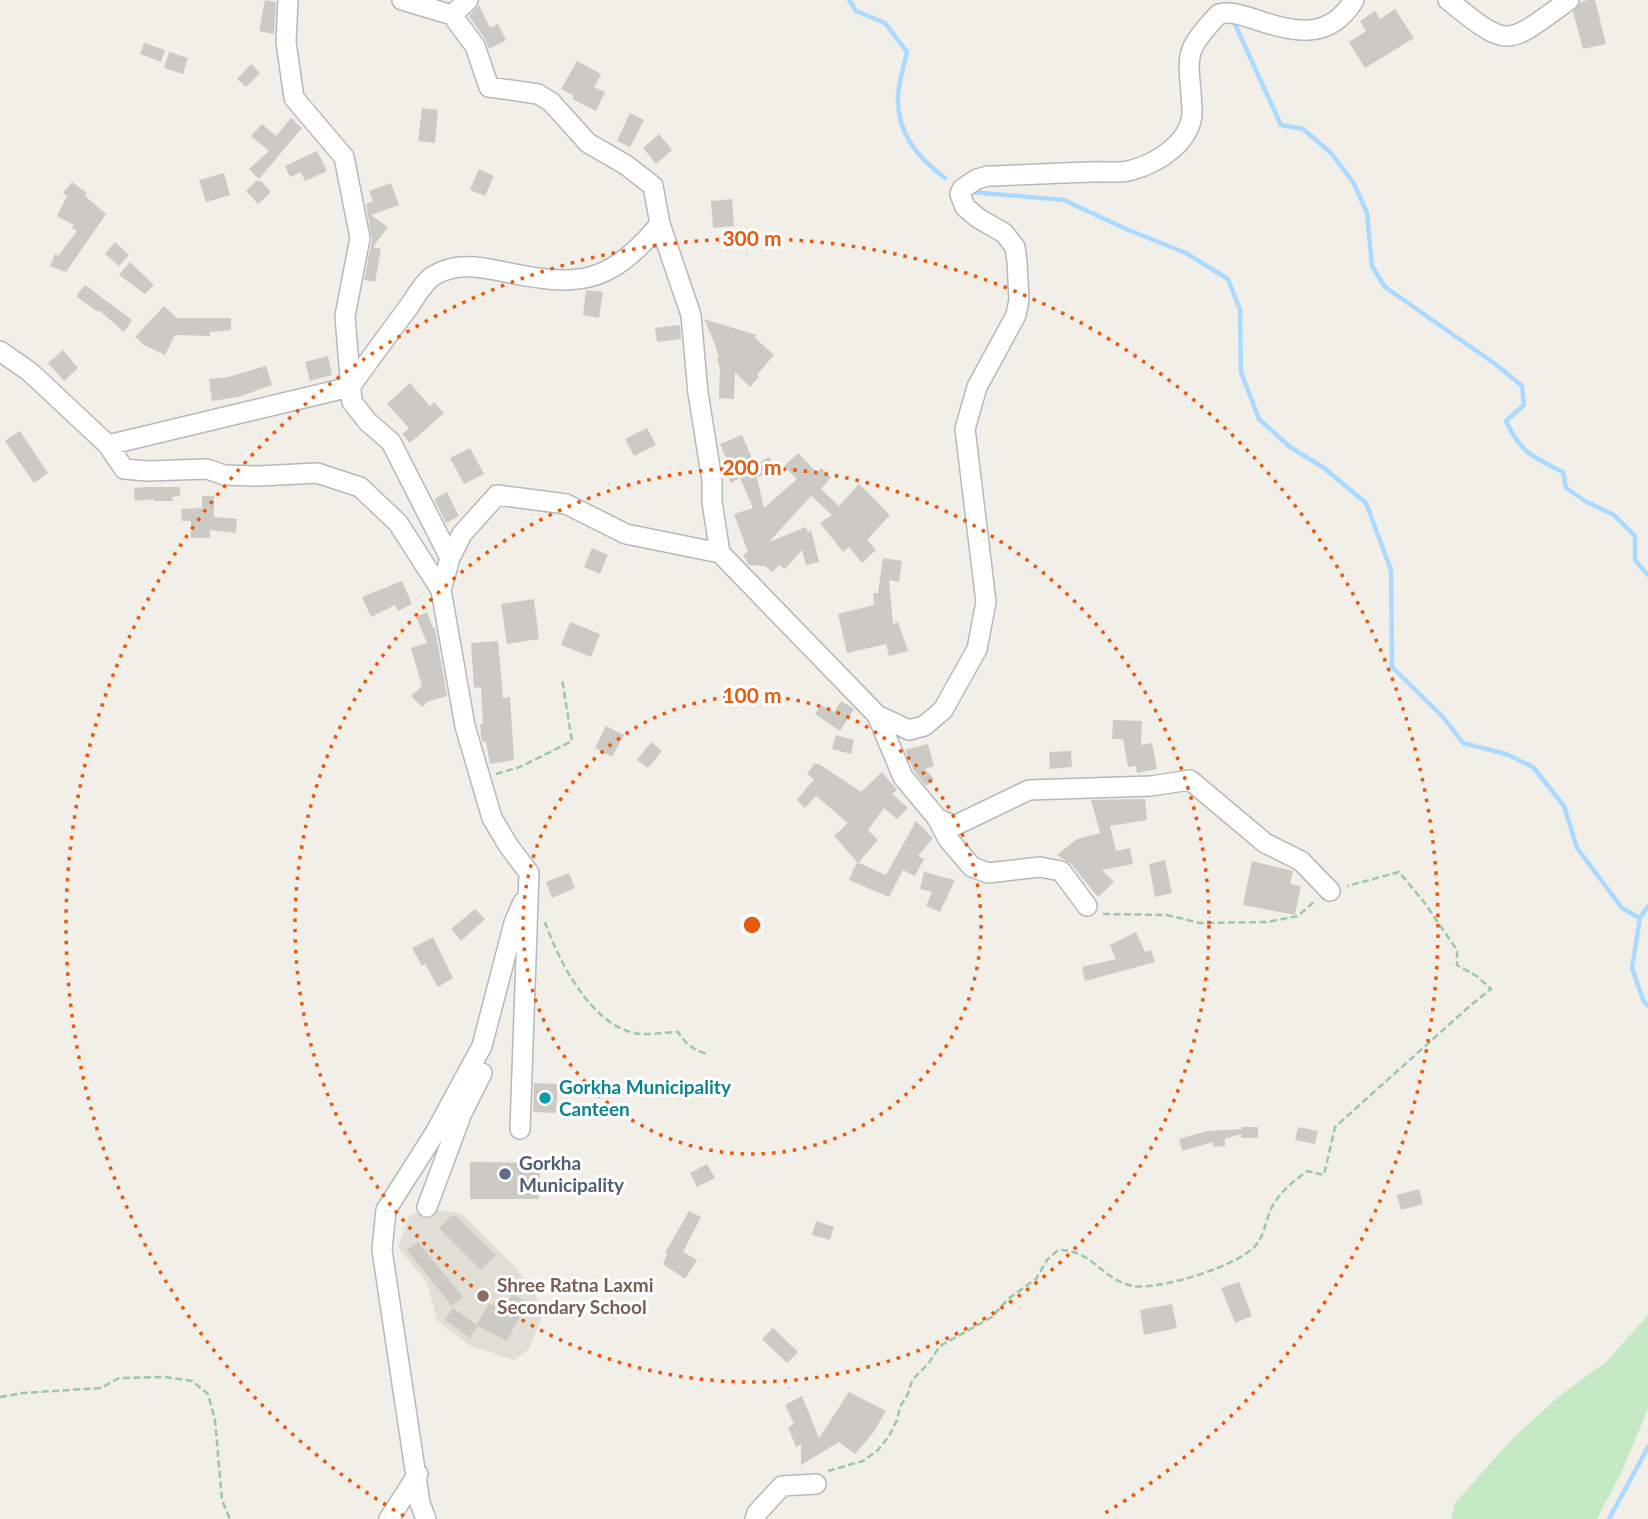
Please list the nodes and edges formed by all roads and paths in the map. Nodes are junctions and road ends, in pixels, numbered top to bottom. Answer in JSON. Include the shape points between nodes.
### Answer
{"nodes":[{"id":1,"x":288,"y":0,"type":"edge"},
{"id":2,"x":402,"y":0,"type":"edge"},
{"id":3,"x":468,"y":0,"type":"edge"},
{"id":4,"x":1354,"y":0,"type":"edge"},
{"id":5,"x":1448,"y":0,"type":"edge"},
{"id":6,"x":1569,"y":0,"type":"edge"},
{"id":7,"x":452,"y":15,"type":"junction"},
{"id":8,"x":660,"y":224,"type":"junction"},
{"id":9,"x":0,"y":351,"type":"edge"},
{"id":10,"x":350,"y":387,"type":"junction"},
{"id":11,"x":108,"y":445,"type":"junction"},
{"id":12,"x":720,"y":553,"type":"junction"},
{"id":13,"x":450,"y":558,"type":"junction"},
{"id":14,"x":441,"y":590,"type":"junction"},
{"id":15,"x":562,"y":678,"type":"dead end"},
{"id":16,"x":877,"y":715,"type":"junction"},
{"id":17,"x":479,"y":773,"type":"junction"},
{"id":18,"x":937,"y":818,"type":"junction"},
{"id":19,"x":529,"y":887,"type":"junction"},
{"id":20,"x":1330,"y":891,"type":"junction"},
{"id":21,"x":1087,"y":906,"type":"joint"},
{"id":22,"x":543,"y":916,"type":"dead end"},
{"id":23,"x":491,"y":1013,"type":"junction"},
{"id":24,"x":709,"y":1054,"type":"dead end"},
{"id":25,"x":520,"y":1129,"type":"dead end"},
{"id":26,"x":427,"y":1207,"type":"dead end"},
{"id":27,"x":0,"y":1397,"type":"edge"},
{"id":28,"x":418,"y":1474,"type":"junction"},
{"id":29,"x":817,"y":1484,"type":"joint"},
{"id":30,"x":230,"y":1519,"type":"edge"},
{"id":31,"x":388,"y":1519,"type":"edge"},
{"id":32,"x":426,"y":1519,"type":"edge"},
{"id":33,"x":755,"y":1519,"type":"edge"}],
"edges":[{"from":1,"to":10,"type":"street","via":[[286,42],[294,98],[344,157],[360,238],[345,316]]},
{"from":2,"to":7,"type":"street"},
{"from":3,"to":7,"type":"street"},
{"from":4,"to":16,"type":"street","via":[[1345,15],[1331,25],[1310,31],[1219,14],[1188,53],[1192,114],[1183,136],[1156,162],[1130,171],[988,176],[962,188],[965,207],[1004,233],[1015,247],[1017,261],[1016,315],[977,387],[965,429],[986,602],[977,649],[943,710],[924,726],[909,730]]},
{"from":5,"to":6,"type":"street","via":[[1493,34],[1506,38],[1524,33]]},
{"from":7,"to":8,"type":"street","via":[[475,46],[489,88],[538,93],[551,102],[588,143],[653,186]]},
{"from":8,"to":10,"type":"street","via":[[620,265],[592,279],[540,279],[452,266],[430,277]]},
{"from":8,"to":12,"type":"street","via":[[691,315]]},
{"from":9,"to":11,"type":"street","via":[[30,372]]},
{"from":10,"to":11,"type":"street"},
{"from":10,"to":13,"type":"street","via":[[352,402],[391,442]]},
{"from":11,"to":14,"type":"street","via":[[124,469],[207,469],[224,475],[259,476],[317,473],[360,487],[398,523]]},
{"from":12,"to":13,"type":"street","via":[[626,534],[566,504],[497,495],[462,534]]},
{"from":12,"to":16,"type":"street"},
{"from":13,"to":14,"type":"street"},
{"from":14,"to":17,"type":"street","via":[[465,726]]},
{"from":15,"to":17,"type":"path","via":[[572,741],[500,774]]},
{"from":16,"to":18,"type":"street","via":[[903,777]]},
{"from":17,"to":19,"type":"street","via":[[492,818],[529,873]]},
{"from":18,"to":20,"type":"street","via":[[954,826],[1029,790],[1151,786],[1190,780],[1265,843],[1301,861]]},
{"from":18,"to":21,"type":"street","via":[[972,867],[988,873],[1040,867],[1061,871]]},
{"from":19,"to":23,"type":"street","via":[[514,923]]},
{"from":19,"to":25,"type":"street"},
{"from":20,"to":21,"type":"path","via":[[1298,916],[1267,922],[1200,923],[1167,915],[1105,915]]},
{"from":20,"to":29,"type":"path","via":[[1399,872],[1457,950],[1457,965],[1491,989],[1335,1127],[1324,1175],[1307,1171],[1287,1186],[1272,1207],[1257,1244],[1231,1263],[1202,1274],[1135,1286],[1119,1282],[1085,1255],[1058,1250],[1036,1279],[992,1317],[940,1346],[912,1380],[897,1420],[878,1450],[863,1461],[827,1471]]},
{"from":22,"to":24,"type":"path","via":[[552,941],[595,1011],[636,1034],[678,1032],[685,1044]]},
{"from":23,"to":26,"type":"street","via":[[497,1026],[492,1051]]},
{"from":23,"to":28,"type":"street","via":[[482,1046],[386,1210],[382,1250]]},
{"from":27,"to":30,"type":"path","via":[[101,1388],[119,1378],[192,1381],[208,1394],[215,1420],[222,1500]]},
{"from":28,"to":31,"type":"street"},
{"from":28,"to":32,"type":"street"},
{"from":29,"to":33,"type":"street","via":[[782,1486]]}]}
